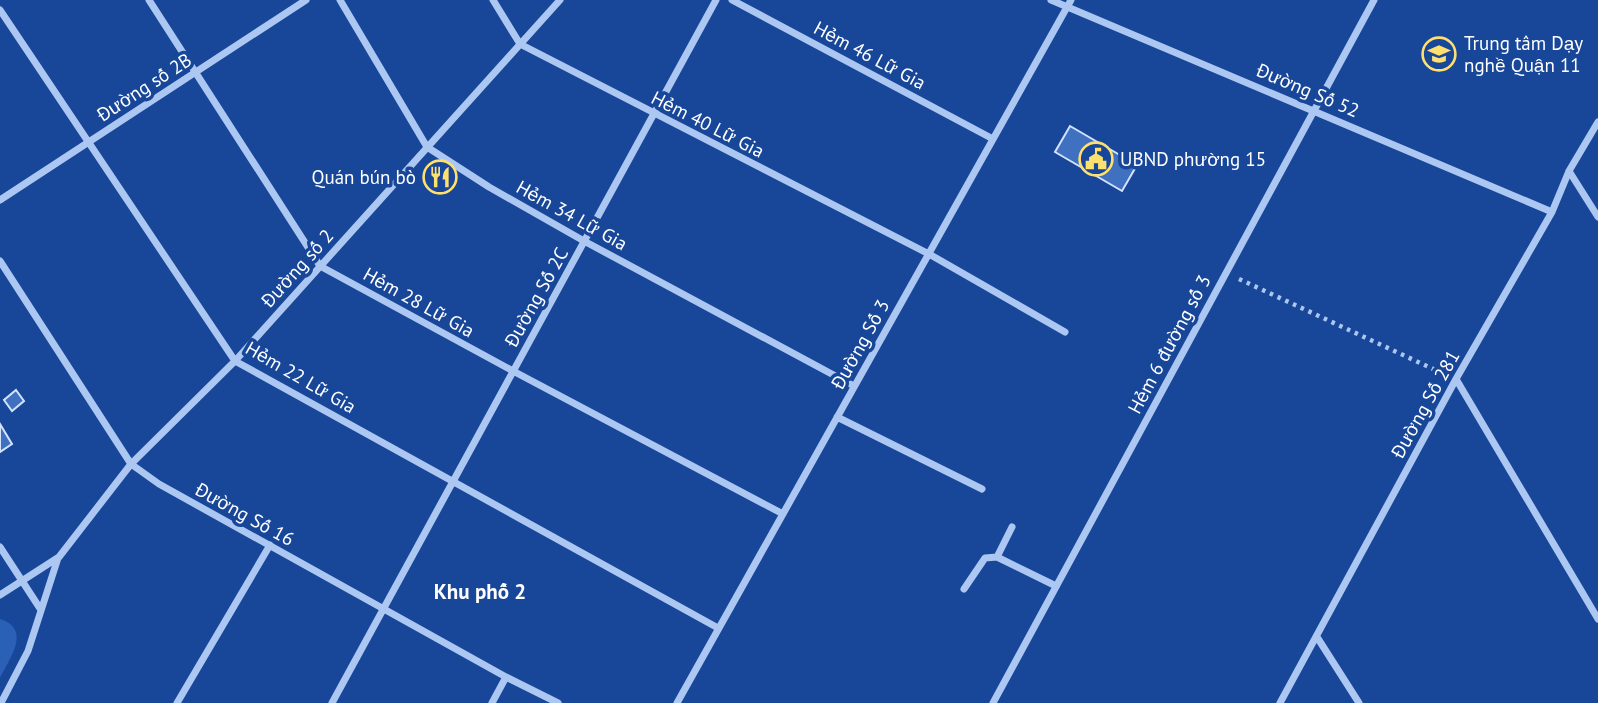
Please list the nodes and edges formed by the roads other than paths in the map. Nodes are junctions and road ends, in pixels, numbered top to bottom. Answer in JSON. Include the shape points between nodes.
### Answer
{"nodes":[{"id":1,"x":149,"y":0,"type":"edge"},
{"id":2,"x":306,"y":0,"type":"edge"},
{"id":3,"x":340,"y":0,"type":"edge"},
{"id":4,"x":493,"y":0,"type":"edge"},
{"id":5,"x":560,"y":0,"type":"edge"},
{"id":6,"x":716,"y":0,"type":"edge"},
{"id":7,"x":732,"y":0,"type":"edge"},
{"id":8,"x":1051,"y":0,"type":"edge"},
{"id":9,"x":1071,"y":0,"type":"edge"},
{"id":10,"x":1374,"y":0,"type":"edge"},
{"id":11,"x":1067,"y":8,"type":"junction"},
{"id":12,"x":0,"y":10,"type":"edge"},
{"id":13,"x":520,"y":44,"type":"junction"},
{"id":14,"x":196,"y":72,"type":"junction"},
{"id":15,"x":1314,"y":109,"type":"junction"},
{"id":16,"x":654,"y":114,"type":"junction"},
{"id":17,"x":1598,"y":122,"type":"edge"},
{"id":18,"x":993,"y":139,"type":"junction"},
{"id":19,"x":89,"y":142,"type":"junction"},
{"id":20,"x":427,"y":147,"type":"junction"},
{"id":21,"x":1569,"y":171,"type":"junction"},
{"id":22,"x":0,"y":200,"type":"edge"},
{"id":23,"x":1552,"y":212,"type":"junction"},
{"id":24,"x":1598,"y":217,"type":"edge"},
{"id":25,"x":584,"y":241,"type":"junction"},
{"id":26,"x":929,"y":254,"type":"junction"},
{"id":27,"x":0,"y":261,"type":"edge"},
{"id":28,"x":320,"y":266,"type":"junction"},
{"id":29,"x":1065,"y":332,"type":"dead end"},
{"id":30,"x":234,"y":360,"type":"junction"},
{"id":31,"x":513,"y":371,"type":"junction"},
{"id":32,"x":1456,"y":379,"type":"junction"},
{"id":33,"x":855,"y":386,"type":"junction"},
{"id":34,"x":837,"y":417,"type":"junction"},
{"id":35,"x":131,"y":464,"type":"junction"},
{"id":36,"x":453,"y":481,"type":"junction"},
{"id":37,"x":982,"y":489,"type":"dead end"},
{"id":38,"x":783,"y":514,"type":"junction"},
{"id":39,"x":1012,"y":527,"type":"dead end"},
{"id":40,"x":270,"y":545,"type":"junction"},
{"id":41,"x":0,"y":547,"type":"edge"},
{"id":42,"x":997,"y":556,"type":"junction"},
{"id":43,"x":59,"y":557,"type":"junction"},
{"id":44,"x":22,"y":581,"type":"junction"},
{"id":45,"x":1056,"y":586,"type":"junction"},
{"id":46,"x":964,"y":589,"type":"dead end"},
{"id":47,"x":0,"y":595,"type":"edge"},
{"id":48,"x":383,"y":609,"type":"junction"},
{"id":49,"x":41,"y":610,"type":"junction"},
{"id":50,"x":1598,"y":619,"type":"edge"},
{"id":51,"x":718,"y":628,"type":"junction"},
{"id":52,"x":1317,"y":637,"type":"junction"},
{"id":53,"x":506,"y":677,"type":"junction"},
{"id":54,"x":1,"y":703,"type":"edge"},
{"id":55,"x":177,"y":703,"type":"edge"},
{"id":56,"x":332,"y":703,"type":"edge"},
{"id":57,"x":492,"y":703,"type":"edge"},
{"id":58,"x":558,"y":703,"type":"edge"},
{"id":59,"x":677,"y":703,"type":"edge"},
{"id":60,"x":993,"y":703,"type":"edge"},
{"id":61,"x":1280,"y":703,"type":"edge"},
{"id":62,"x":1359,"y":703,"type":"edge"}],
"edges":[{"from":1,"to":14,"type":"street","name":"Hẻm 28 Lữ Gia"},
{"from":2,"to":14,"type":"street","name":"Đường số 2B"},
{"from":3,"to":20,"type":"street","name":"Hẻm 34 Lữ Gia"},
{"from":4,"to":13,"type":"street"},
{"from":5,"to":13,"type":"street","name":"Đường số 2"},
{"from":6,"to":16,"type":"street","name":"Đường Số 2C"},
{"from":7,"to":18,"type":"street","name":"Hẻm 46 Lữ Gia"},
{"from":8,"to":11,"type":"street","name":"Đường Số 52"},
{"from":9,"to":11,"type":"street","name":"Đường Số 3"},
{"from":10,"to":15,"type":"street","name":"Hẻm 6 đường số 3"},
{"from":11,"to":15,"type":"street","name":"Đường Số 52"},
{"from":11,"to":18,"type":"street","name":"Đường Số 3"},
{"from":12,"to":19,"type":"street","name":"Hẻm 22 Lữ Gia"},
{"from":13,"to":16,"type":"street","name":"Hẻm 40 Lữ Gia"},
{"from":13,"to":20,"type":"street","name":"Đường số 2"},
{"from":14,"to":19,"type":"street","name":"Đường số 2B"},
{"from":14,"to":28,"type":"street","name":"Hẻm 28 Lữ Gia"},
{"from":15,"to":23,"type":"street","name":"Đường Số 52"},
{"from":15,"to":45,"type":"street","name":"Hẻm 6 đường số 3"},
{"from":16,"to":25,"type":"street","name":"Đường Số 2C"},
{"from":16,"to":26,"type":"street","name":"Hẻm 40 Lữ Gia"},
{"from":17,"to":21,"type":"street","name":"Đường Số 281"},
{"from":18,"to":26,"type":"street","name":"Đường Số 3"},
{"from":19,"to":22,"type":"street","name":"Đường số 2B"},
{"from":19,"to":30,"type":"street","name":"Hẻm 22 Lữ Gia"},
{"from":20,"to":25,"type":"street","name":"Hẻm 34 Lữ Gia"},
{"from":20,"to":28,"type":"street","name":"Đường số 2"},
{"from":21,"to":23,"type":"street","name":"Đường Số 281"},
{"from":21,"to":24,"type":"street"},
{"from":23,"to":32,"type":"street","name":"Đường Số 281"},
{"from":25,"to":31,"type":"street","name":"Đường Số 2C"},
{"from":25,"to":33,"type":"street","name":"Hẻm 34 Lữ Gia"},
{"from":26,"to":29,"type":"street","name":"Hẻm 40 Lữ Gia"},
{"from":26,"to":33,"type":"street","name":"Đường Số 3"},
{"from":27,"to":35,"type":"street","name":"Đường Số 16"},
{"from":28,"to":30,"type":"street","name":"Đường số 2"},
{"from":28,"to":31,"type":"street","name":"Hẻm 28 Lữ Gia"},
{"from":30,"to":35,"type":"street","name":"Đường số 2"},
{"from":30,"to":36,"type":"street","name":"Hẻm 22 Lữ Gia"},
{"from":31,"to":36,"type":"street","name":"Đường Số 2C"},
{"from":31,"to":38,"type":"street","name":"Hẻm 28 Lữ Gia"},
{"from":32,"to":50,"type":"street"},
{"from":32,"to":52,"type":"street","name":"Đường Số 281"},
{"from":33,"to":34,"type":"street","name":"Đường Số 3"},
{"from":34,"to":37,"type":"street"},
{"from":34,"to":38,"type":"street","name":"Đường Số 3"},
{"from":35,"to":40,"type":"street","name":"Đường Số 16"},
{"from":35,"to":43,"type":"street","name":"Đường số 2"},
{"from":36,"to":48,"type":"street","name":"Đường Số 2C"},
{"from":36,"to":51,"type":"street","name":"Hẻm 22 Lữ Gia"},
{"from":38,"to":51,"type":"street","name":"Đường Số 3"},
{"from":39,"to":42,"type":"street"},
{"from":40,"to":48,"type":"street","name":"Đường Số 16"},
{"from":40,"to":55,"type":"street"},
{"from":41,"to":44,"type":"street"},
{"from":42,"to":45,"type":"street"},
{"from":42,"to":46,"type":"street","via":[[985,558]]},
{"from":43,"to":44,"type":"street"},
{"from":43,"to":49,"type":"street"},
{"from":44,"to":47,"type":"street"},
{"from":44,"to":49,"type":"street"},
{"from":45,"to":60,"type":"street","name":"Hẻm 6 đường số 3"},
{"from":48,"to":53,"type":"street","name":"Đường Số 16"},
{"from":48,"to":56,"type":"street","name":"Đường Số 2C"},
{"from":49,"to":54,"type":"street","via":[[28,651]]},
{"from":51,"to":59,"type":"street","name":"Đường Số 3"},
{"from":52,"to":61,"type":"street","name":"Đường Số 281"},
{"from":52,"to":62,"type":"street"},
{"from":53,"to":57,"type":"street"},
{"from":53,"to":58,"type":"street","name":"Đường Số 16"}]}
